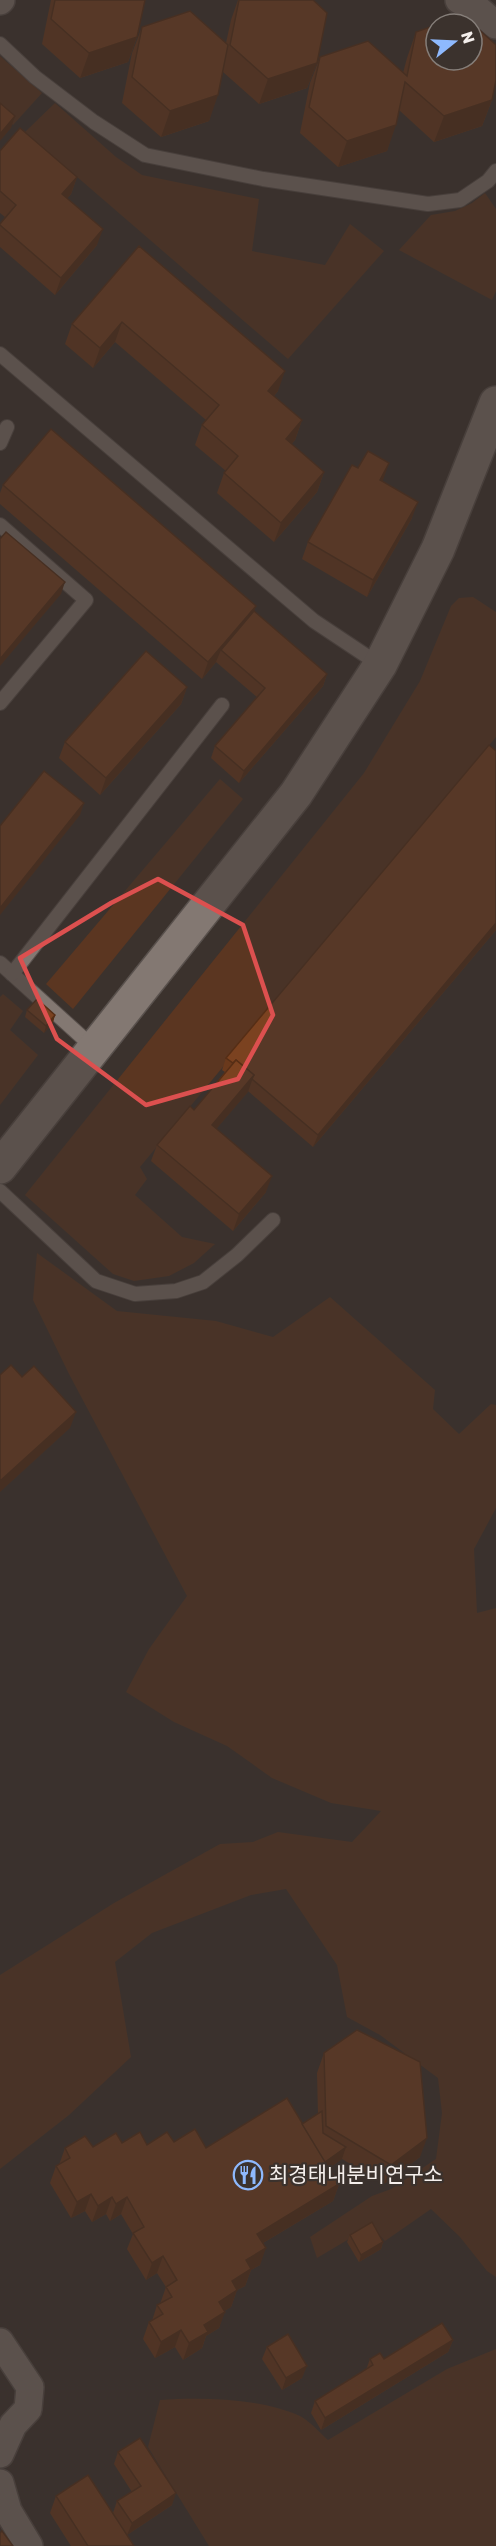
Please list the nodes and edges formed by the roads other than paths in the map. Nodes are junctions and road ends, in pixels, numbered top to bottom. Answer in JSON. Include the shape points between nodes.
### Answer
{"nodes":[{"id":1,"x":459,"y":0,"type":"edge"},
{"id":2,"x":496,"y":26,"type":"edge"},
{"id":3,"x":0,"y":44,"type":"edge"},
{"id":4,"x":496,"y":171,"type":"edge"},
{"id":5,"x":0,"y":354,"type":"edge"},
{"id":6,"x":496,"y":403,"type":"edge"},
{"id":7,"x":8,"y":427,"type":"dead end"},
{"id":8,"x":0,"y":443,"type":"edge"},
{"id":9,"x":0,"y":525,"type":"edge"},
{"id":10,"x":380,"y":665,"type":"junction"},
{"id":11,"x":0,"y":703,"type":"edge"},
{"id":12,"x":222,"y":705,"type":"dead end"},
{"id":13,"x":0,"y":963,"type":"edge"},
{"id":14,"x":12,"y":974,"type":"junction"},
{"id":15,"x":94,"y":1048,"type":"junction"},
{"id":16,"x":0,"y":1167,"type":"edge"},
{"id":17,"x":0,"y":1191,"type":"edge"},
{"id":18,"x":273,"y":1220,"type":"dead end"},
{"id":19,"x":0,"y":2342,"type":"edge"},
{"id":20,"x":0,"y":2454,"type":"edge"},
{"id":21,"x":0,"y":2483,"type":"edge"},
{"id":22,"x":29,"y":2546,"type":"edge"}],
"edges":[{"from":1,"to":2,"type":"street","via":[[474,6]]},
{"from":3,"to":4,"type":"lane","via":[[94,122],[145,155],[263,179],[428,204],[460,200]]},
{"from":5,"to":10,"type":"lane","via":[[314,621]]},
{"from":6,"to":10,"type":"street","via":[[438,549]]},
{"from":7,"to":8,"type":"lane"},
{"from":9,"to":11,"type":"lane","via":[[86,600]]},
{"from":10,"to":15,"type":"street","via":[[297,794]]},
{"from":12,"to":14,"type":"lane"},
{"from":13,"to":14,"type":"lane"},
{"from":14,"to":15,"type":"lane"},
{"from":15,"to":16,"type":"street"},
{"from":17,"to":18,"type":"lane","via":[[96,1281],[135,1294],[176,1291],[203,1282]]},
{"from":19,"to":20,"type":"street","via":[[30,2387],[28,2409],[13,2425]]},
{"from":21,"to":22,"type":"street","via":[[8,2511]]}]}
